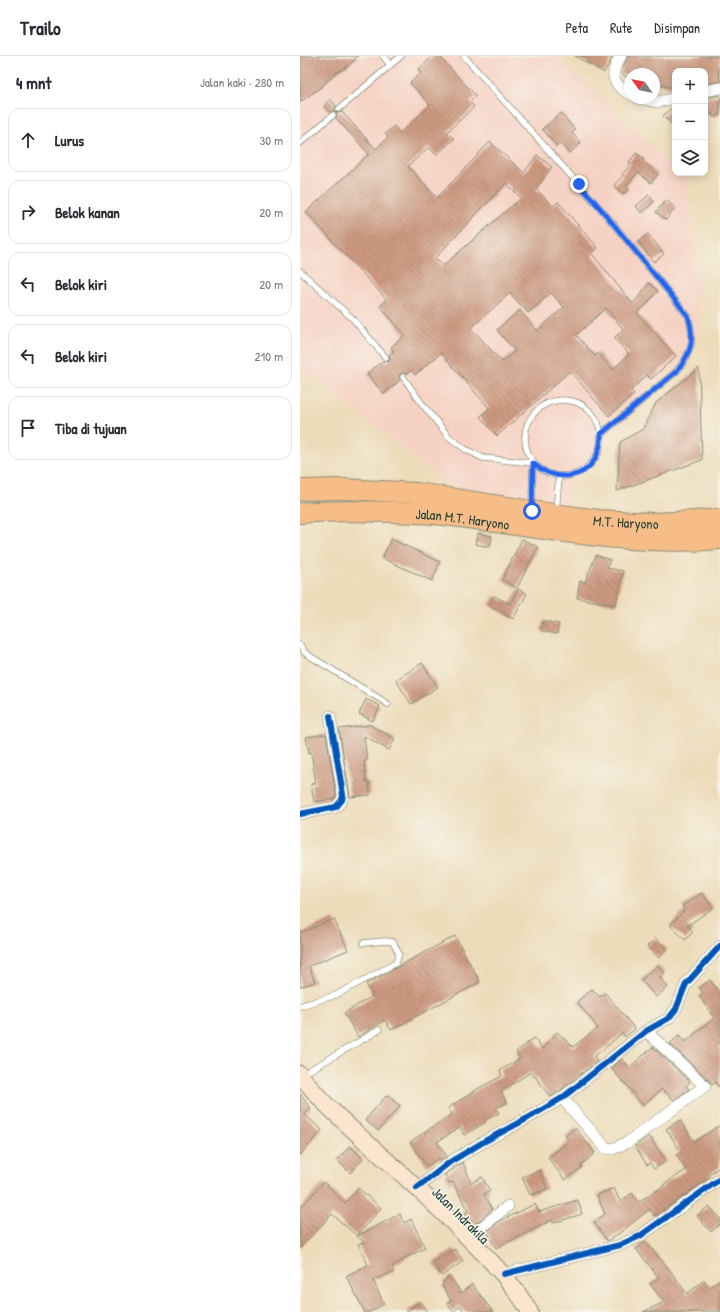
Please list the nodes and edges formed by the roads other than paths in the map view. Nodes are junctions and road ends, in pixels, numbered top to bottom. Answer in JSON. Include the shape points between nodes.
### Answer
{"nodes":[{"id":1,"x":383,"y":56,"type":"edge"},
{"id":2,"x":401,"y":56,"type":"edge"},
{"id":3,"x":464,"y":56,"type":"edge"},
{"id":4,"x":621,"y":56,"type":"edge"},
{"id":5,"x":390,"y":65,"type":"junction"},
{"id":6,"x":720,"y":88,"type":"edge"},
{"id":7,"x":624,"y":90,"type":"edge"},
{"id":8,"x":708,"y":90,"type":"edge"},
{"id":9,"x":672,"y":99,"type":"edge"},
{"id":10,"x":660,"y":102,"type":"edge"},
{"id":11,"x":339,"y":109,"type":"dead end"},
{"id":12,"x":333,"y":115,"type":"dead end"},
{"id":13,"x":300,"y":143,"type":"edge"},
{"id":14,"x":300,"y":271,"type":"edge"},
{"id":15,"x":386,"y":358,"type":"dead end"},
{"id":16,"x":403,"y":377,"type":"dead end"},
{"id":17,"x":601,"y":434,"type":"junction"},
{"id":18,"x":533,"y":463,"type":"junction"},
{"id":19,"x":559,"y":476,"type":"junction"},
{"id":20,"x":300,"y":490,"type":"edge"},
{"id":21,"x":300,"y":513,"type":"edge"},
{"id":22,"x":556,"y":515,"type":"junction"},
{"id":23,"x":531,"y":519,"type":"junction"},
{"id":24,"x":720,"y":519,"type":"edge"},
{"id":25,"x":720,"y":539,"type":"edge"},
{"id":26,"x":300,"y":645,"type":"edge"},
{"id":27,"x":388,"y":704,"type":"dead end"},
{"id":28,"x":330,"y":716,"type":"dead end"},
{"id":29,"x":300,"y":814,"type":"edge"},
{"id":30,"x":363,"y":943,"type":"dead end"},
{"id":31,"x":720,"y":946,"type":"edge"},
{"id":32,"x":300,"y":1006,"type":"edge"},
{"id":33,"x":379,"y":1030,"type":"dead end"},
{"id":34,"x":646,"y":1031,"type":"junction"},
{"id":35,"x":300,"y":1075,"type":"edge"},
{"id":36,"x":562,"y":1098,"type":"junction"},
{"id":37,"x":720,"y":1179,"type":"edge"},
{"id":38,"x":417,"y":1188,"type":"junction"},
{"id":39,"x":508,"y":1206,"type":"dead end"},
{"id":40,"x":468,"y":1238,"type":"junction"},
{"id":41,"x":504,"y":1274,"type":"junction"},
{"id":42,"x":530,"y":1312,"type":"edge"}],
"edges":[{"from":1,"to":5,"type":"lane"},
{"from":2,"to":5,"type":"lane"},
{"from":3,"to":17,"type":"lane","via":[[606,215],[688,316],[692,326],[693,338],[687,359],[672,376]]},
{"from":4,"to":7,"type":"street","via":[[617,62],[614,79]]},
{"from":5,"to":11,"type":"lane"},
{"from":6,"to":8,"type":"street"},
{"from":9,"to":10,"type":"street"},
{"from":12,"to":13,"type":"lane"},
{"from":14,"to":15,"type":"lane","via":[[353,319]]},
{"from":16,"to":18,"type":"lane","via":[[449,437],[465,448],[483,458]]},
{"from":17,"to":18,"type":"lane","via":[[592,412],[582,404],[560,399],[548,402],[538,408],[525,429],[524,441]]},
{"from":17,"to":19,"type":"lane","via":[[597,456],[590,465],[581,472]]},
{"from":18,"to":19,"type":"lane","via":[[549,474]]},
{"from":18,"to":23,"type":"lane"},
{"from":19,"to":22,"type":"lane"},
{"from":20,"to":23,"type":"highway","name":"Jalan M.T. Haryono","via":[[344,489],[417,493]]},
{"from":21,"to":23,"type":"highway","name":"Jalan M.T. Haryono","via":[[364,511]]},
{"from":22,"to":23,"type":"highway","name":"M.T. Haryono"},
{"from":22,"to":24,"type":"highway","name":"M.T. Haryono","via":[[653,523]]},
{"from":23,"to":25,"type":"highway","name":"Jalan M.T. Haryono","via":[[613,538],[657,541]]},
{"from":26,"to":27,"type":"lane","via":[[306,653]]},
{"from":28,"to":29,"type":"street","via":[[342,800],[336,807]]},
{"from":30,"to":32,"type":"lane","via":[[393,942],[399,954],[396,962],[336,995]]},
{"from":31,"to":34,"type":"street","via":[[686,984],[676,1009],[668,1018]]},
{"from":33,"to":35,"type":"lane"},
{"from":34,"to":36,"type":"street"},
{"from":34,"to":36,"type":"street","via":[[705,1086],[628,1142],[613,1149],[606,1148]]},
{"from":35,"to":38,"type":"street","name":"Jalan Indrakila","via":[[346,1123]]},
{"from":36,"to":38,"type":"street","via":[[450,1162]]},
{"from":37,"to":41,"type":"street","via":[[640,1236],[620,1245]]},
{"from":38,"to":40,"type":"street","name":"Jalan Indrakila"},
{"from":39,"to":40,"type":"street"},
{"from":40,"to":41,"type":"street","name":"Jalan Indrakila"},
{"from":41,"to":42,"type":"street","name":"Jalan Indrakila"}]}
